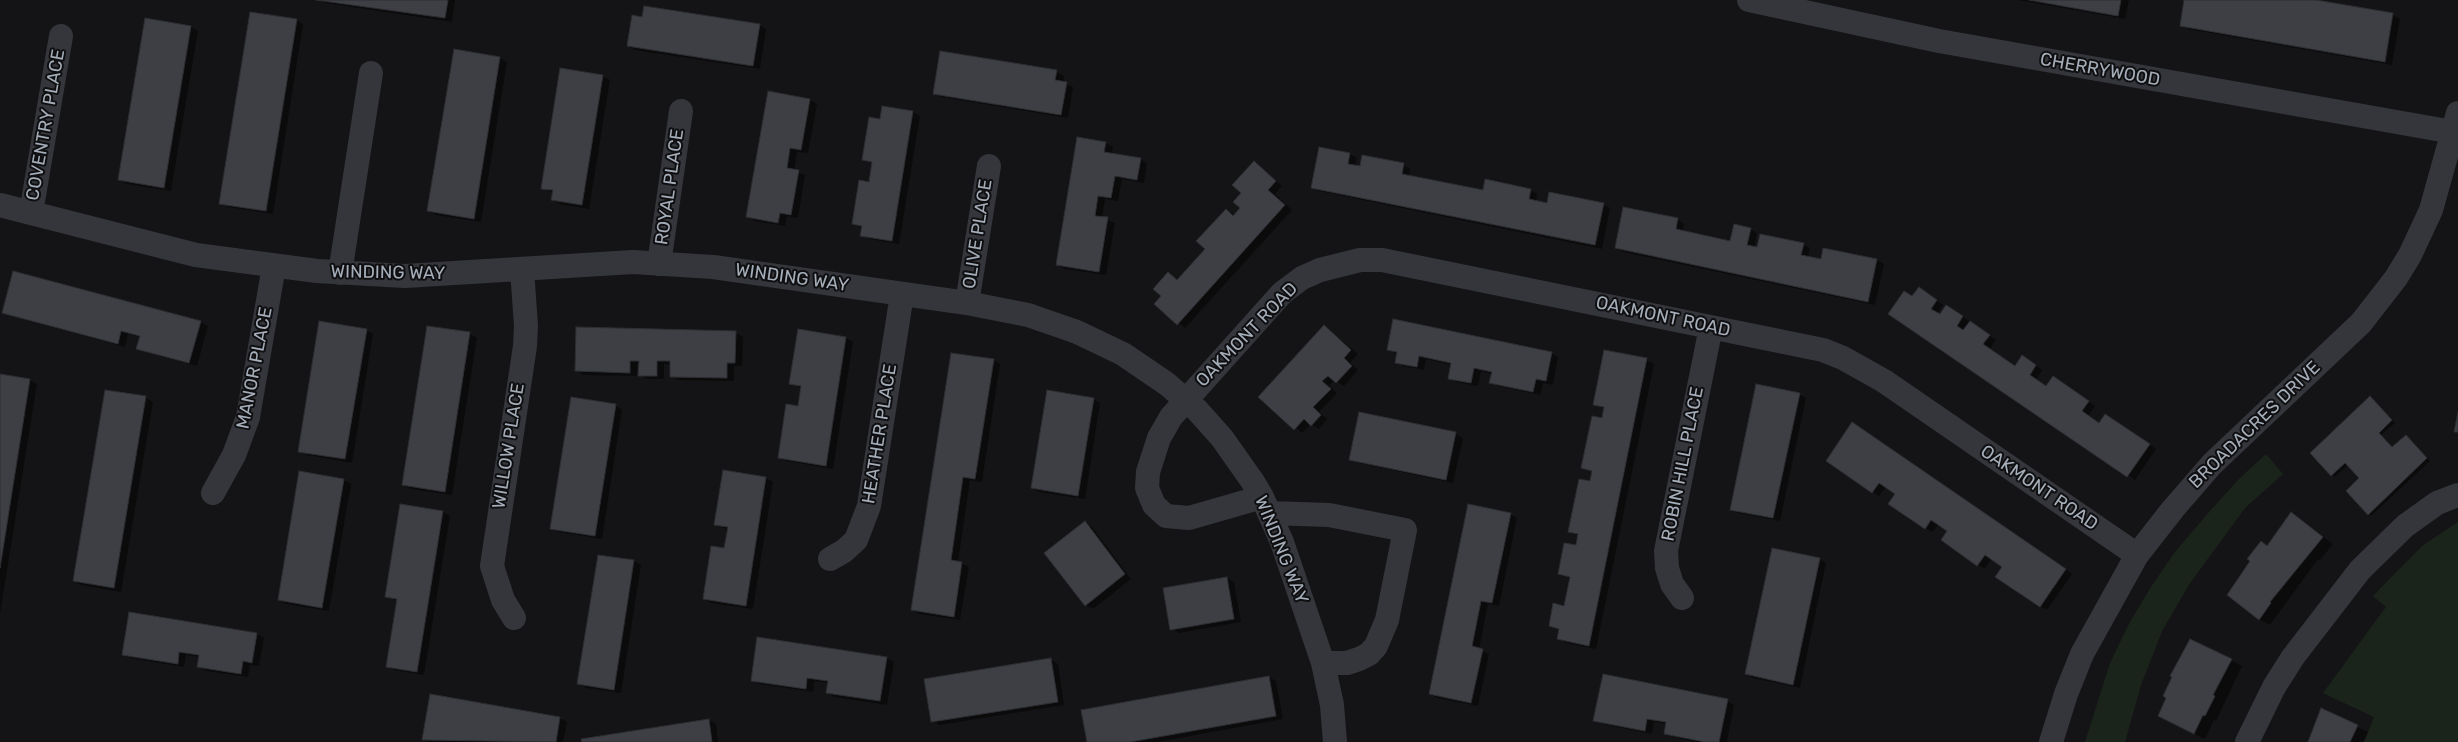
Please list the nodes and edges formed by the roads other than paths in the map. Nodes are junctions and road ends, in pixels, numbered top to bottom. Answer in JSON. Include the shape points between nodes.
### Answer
{"nodes":[{"id":1,"x":1749,"y":0,"type":"edge"},
{"id":2,"x":61,"y":36,"type":"dead end"},
{"id":3,"x":371,"y":73,"type":"dead end"},
{"id":4,"x":681,"y":110,"type":"dead end"},
{"id":5,"x":2456,"y":122,"type":"edge"},
{"id":6,"x":989,"y":166,"type":"dead end"},
{"id":7,"x":0,"y":205,"type":"edge"},
{"id":8,"x":31,"y":213,"type":"junction"},
{"id":9,"x":659,"y":264,"type":"junction"},
{"id":10,"x":274,"y":266,"type":"junction"},
{"id":11,"x":522,"y":269,"type":"junction"},
{"id":12,"x":340,"y":272,"type":"junction"},
{"id":13,"x":902,"y":294,"type":"junction"},
{"id":14,"x":966,"y":302,"type":"junction"},
{"id":15,"x":1711,"y":327,"type":"junction"},
{"id":16,"x":1186,"y":400,"type":"junction"},
{"id":17,"x":213,"y":494,"type":"dead end"},
{"id":18,"x":2458,"y":494,"type":"edge"},
{"id":19,"x":1266,"y":505,"type":"junction"},
{"id":20,"x":2137,"y":555,"type":"junction"},
{"id":21,"x":830,"y":559,"type":"dead end"},
{"id":22,"x":1682,"y":598,"type":"dead end"},
{"id":23,"x":514,"y":618,"type":"dead end"},
{"id":24,"x":1323,"y":663,"type":"junction"},
{"id":25,"x":1335,"y":742,"type":"edge"},
{"id":26,"x":2051,"y":742,"type":"edge"},
{"id":27,"x":2247,"y":742,"type":"edge"}],
"edges":[{"from":1,"to":5,"type":"street","name":"CHERRYWOOD","via":[[1939,42]]},
{"from":2,"to":8,"type":"street","name":"COVENTRY PLACE"},
{"from":3,"to":12,"type":"street"},
{"from":4,"to":9,"type":"street","name":"ROYAL PLACE"},
{"from":5,"to":20,"type":"street","name":"BROADACRES DRIVE","via":[[2431,210],[2400,271],[2379,302],[2212,464]]},
{"from":6,"to":14,"type":"street","name":"OLIVE PLACE"},
{"from":7,"to":8,"type":"street","name":"WINDING WAY"},
{"from":8,"to":10,"type":"street","name":"WINDING WAY","via":[[196,255]]},
{"from":9,"to":11,"type":"street","name":"WINDING WAY","via":[[633,262]]},
{"from":9,"to":13,"type":"street","name":"WINDING WAY","via":[[732,269]]},
{"from":10,"to":12,"type":"street","name":"WINDING WAY"},
{"from":10,"to":17,"type":"street","name":"MANOR PLACE","via":[[248,417],[234,455]]},
{"from":11,"to":12,"type":"street","name":"WINDING WAY","via":[[406,276]]},
{"from":11,"to":23,"type":"street","name":"WILLOW PLACE","via":[[525,346],[492,566],[503,600]]},
{"from":13,"to":14,"type":"street","name":"WINDING WAY"},
{"from":13,"to":21,"type":"street","name":"HEATHER PLACE","via":[[869,506],[856,540]]},
{"from":14,"to":16,"type":"street","name":"WINDING WAY","via":[[1028,315],[1099,341],[1148,369]]},
{"from":15,"to":16,"type":"street","name":"OAKMONT ROAD","via":[[1401,262],[1360,260],[1320,270],[1282,293]]},
{"from":15,"to":20,"type":"street","name":"OAKMONT ROAD","via":[[1823,350],[1863,368]]},
{"from":15,"to":22,"type":"street","name":"ROBIN HILL PLACE","via":[[1666,551],[1669,576]]},
{"from":16,"to":19,"type":"street","name":"WINDING WAY","via":[[1222,438]]},
{"from":16,"to":19,"type":"street","name":"OAKMONT ROAD","via":[[1164,428],[1153,454],[1147,488],[1154,505],[1166,516],[1176,519]]},
{"from":18,"to":27,"type":"street","via":[[2405,526],[2360,570],[2293,657]]},
{"from":19,"to":24,"type":"street","name":"WINDING WAY"},
{"from":19,"to":24,"type":"street","name":"OAKMONT ROAD","via":[[1405,530],[1387,620],[1376,646],[1360,659],[1347,663]]},
{"from":20,"to":26,"type":"street","name":"BROADACRES DRIVE","via":[[2082,654]]},
{"from":24,"to":25,"type":"street","name":"WINDING WAY","via":[[1332,705]]}]}
